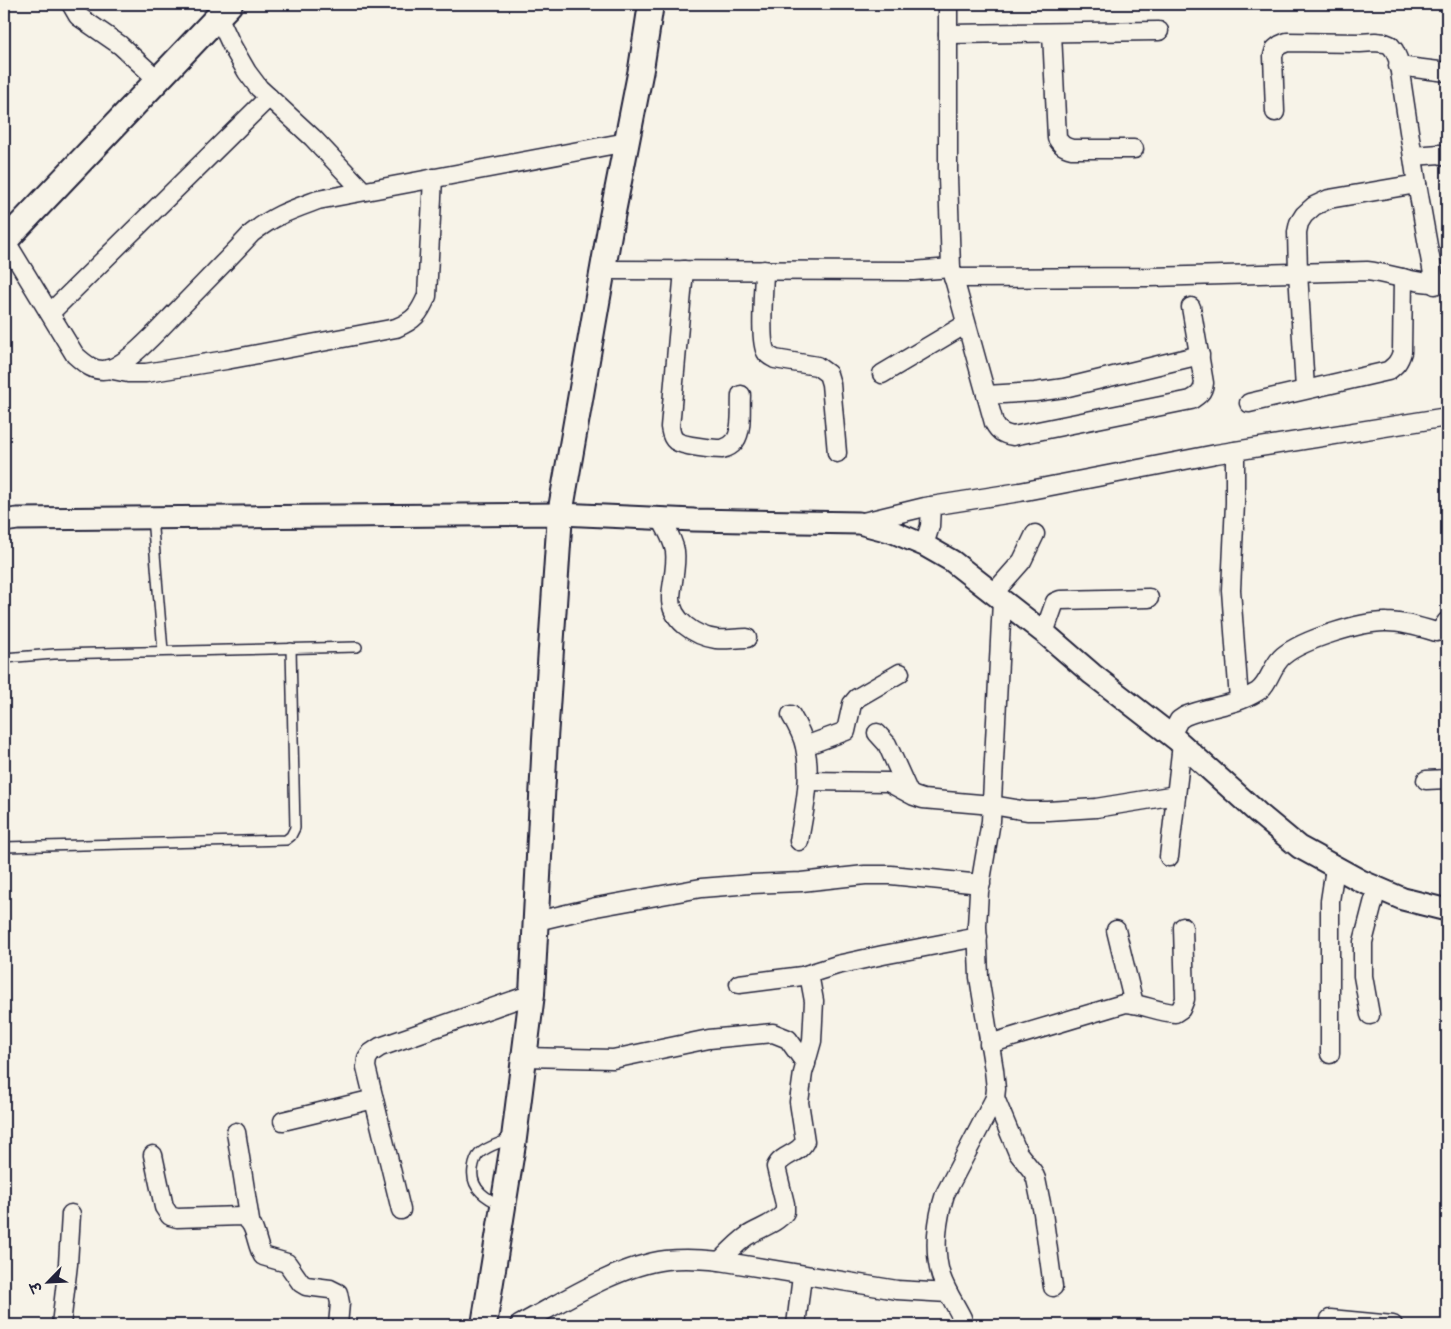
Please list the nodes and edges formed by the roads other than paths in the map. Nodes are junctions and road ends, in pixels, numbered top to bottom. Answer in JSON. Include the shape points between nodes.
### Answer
{"nodes":[{"id":1,"x":70,"y":4,"type":"edge"},
{"id":2,"x":651,"y":4,"type":"edge"},
{"id":3,"x":948,"y":4,"type":"edge"},
{"id":4,"x":224,"y":10,"type":"edge"},
{"id":5,"x":1159,"y":30,"type":"dead end"},
{"id":6,"x":1052,"y":32,"type":"junction"},
{"id":7,"x":948,"y":34,"type":"junction"},
{"id":8,"x":1398,"y":66,"type":"junction"},
{"id":9,"x":1447,"y":72,"type":"edge"},
{"id":10,"x":158,"y":80,"type":"junction"},
{"id":11,"x":269,"y":97,"type":"junction"},
{"id":12,"x":1275,"y":112,"type":"dead end"},
{"id":13,"x":626,"y":142,"type":"junction"},
{"id":14,"x":1134,"y":149,"type":"dead end"},
{"id":15,"x":1413,"y":156,"type":"junction"},
{"id":16,"x":1447,"y":157,"type":"edge"},
{"id":17,"x":433,"y":178,"type":"junction"},
{"id":18,"x":1417,"y":184,"type":"junction"},
{"id":19,"x":363,"y":192,"type":"junction"},
{"id":20,"x":4,"y":241,"type":"edge"},
{"id":21,"x":602,"y":270,"type":"junction"},
{"id":22,"x":684,"y":270,"type":"junction"},
{"id":23,"x":764,"y":270,"type":"junction"},
{"id":24,"x":1298,"y":272,"type":"junction"},
{"id":25,"x":952,"y":273,"type":"junction"},
{"id":26,"x":1403,"y":278,"type":"junction"},
{"id":27,"x":1441,"y":284,"type":"edge"},
{"id":28,"x":1191,"y":307,"type":"dead end"},
{"id":29,"x":50,"y":313,"type":"junction"},
{"id":30,"x":966,"y":324,"type":"junction"},
{"id":31,"x":1200,"y":355,"type":"junction"},
{"id":32,"x":108,"y":369,"type":"junction"},
{"id":33,"x":882,"y":374,"type":"dead end"},
{"id":34,"x":1305,"y":390,"type":"junction"},
{"id":35,"x":741,"y":395,"type":"dead end"},
{"id":36,"x":986,"y":395,"type":"junction"},
{"id":37,"x":1249,"y":403,"type":"dead end"},
{"id":38,"x":1447,"y":417,"type":"edge"},
{"id":39,"x":1235,"y":451,"type":"junction"},
{"id":40,"x":837,"y":453,"type":"dead end"},
{"id":41,"x":931,"y":506,"type":"junction"},
{"id":42,"x":560,"y":514,"type":"junction"},
{"id":43,"x":152,"y":517,"type":"junction"},
{"id":44,"x":661,"y":519,"type":"junction"},
{"id":45,"x":4,"y":521,"type":"edge"},
{"id":46,"x":859,"y":523,"type":"junction"},
{"id":47,"x":1035,"y":534,"type":"dead end"},
{"id":48,"x":924,"y":545,"type":"junction"},
{"id":49,"x":997,"y":598,"type":"junction"},
{"id":50,"x":1149,"y":598,"type":"dead end"},
{"id":51,"x":1447,"y":621,"type":"edge"},
{"id":52,"x":1044,"y":633,"type":"junction"},
{"id":53,"x":747,"y":638,"type":"dead end"},
{"id":54,"x":357,"y":646,"type":"dead end"},
{"id":55,"x":291,"y":648,"type":"junction"},
{"id":56,"x":163,"y":651,"type":"junction"},
{"id":57,"x":4,"y":658,"type":"edge"},
{"id":58,"x":900,"y":672,"type":"dead end"},
{"id":59,"x":1239,"y":700,"type":"junction"},
{"id":60,"x":791,"y":715,"type":"dead end"},
{"id":61,"x":878,"y":734,"type":"dead end"},
{"id":62,"x":1176,"y":740,"type":"junction"},
{"id":63,"x":805,"y":746,"type":"junction"},
{"id":64,"x":1447,"y":779,"type":"edge"},
{"id":65,"x":1426,"y":780,"type":"dead end"},
{"id":66,"x":808,"y":781,"type":"junction"},
{"id":67,"x":909,"y":793,"type":"junction"},
{"id":68,"x":1176,"y":796,"type":"junction"},
{"id":69,"x":992,"y":805,"type":"junction"},
{"id":70,"x":799,"y":841,"type":"dead end"},
{"id":71,"x":4,"y":847,"type":"edge"},
{"id":72,"x":1169,"y":857,"type":"dead end"},
{"id":73,"x":1335,"y":868,"type":"junction"},
{"id":74,"x":981,"y":884,"type":"junction"},
{"id":75,"x":1377,"y":888,"type":"junction"},
{"id":76,"x":1447,"y":910,"type":"edge"},
{"id":77,"x":536,"y":921,"type":"junction"},
{"id":78,"x":1184,"y":927,"type":"dead end"},
{"id":79,"x":1116,"y":930,"type":"dead end"},
{"id":80,"x":978,"y":937,"type":"junction"},
{"id":81,"x":809,"y":974,"type":"junction"},
{"id":82,"x":739,"y":984,"type":"dead end"},
{"id":83,"x":532,"y":994,"type":"junction"},
{"id":84,"x":1134,"y":1004,"type":"junction"},
{"id":85,"x":1370,"y":1015,"type":"dead end"},
{"id":86,"x":989,"y":1044,"type":"junction"},
{"id":87,"x":1330,"y":1054,"type":"dead end"},
{"id":88,"x":524,"y":1057,"type":"junction"},
{"id":89,"x":806,"y":1064,"type":"junction"},
{"id":90,"x":995,"y":1098,"type":"junction"},
{"id":91,"x":374,"y":1099,"type":"junction"},
{"id":92,"x":283,"y":1121,"type":"dead end"},
{"id":93,"x":236,"y":1132,"type":"dead end"},
{"id":94,"x":514,"y":1138,"type":"junction"},
{"id":95,"x":153,"y":1155,"type":"dead end"},
{"id":96,"x":503,"y":1206,"type":"junction"},
{"id":97,"x":401,"y":1210,"type":"dead end"},
{"id":98,"x":71,"y":1214,"type":"dead end"},
{"id":99,"x":250,"y":1221,"type":"junction"},
{"id":100,"x":720,"y":1261,"type":"junction"},
{"id":101,"x":802,"y":1276,"type":"junction"},
{"id":102,"x":1053,"y":1287,"type":"dead end"},
{"id":103,"x":948,"y":1293,"type":"junction"},
{"id":104,"x":1330,"y":1319,"type":"dead end"},
{"id":105,"x":61,"y":1325,"type":"edge"},
{"id":106,"x":338,"y":1325,"type":"edge"},
{"id":107,"x":484,"y":1325,"type":"edge"},
{"id":108,"x":519,"y":1325,"type":"edge"},
{"id":109,"x":796,"y":1325,"type":"edge"},
{"id":110,"x":964,"y":1325,"type":"edge"},
{"id":111,"x":1393,"y":1325,"type":"edge"}],
"edges":[{"from":1,"to":10,"type":"street","via":[[78,16],[120,45]]},
{"from":2,"to":13,"type":"main road"},
{"from":3,"to":7,"type":"street"},
{"from":4,"to":10,"type":"main road"},
{"from":4,"to":11,"type":"street","via":[[232,46],[247,72]]},
{"from":5,"to":6,"type":"street"},
{"from":6,"to":7,"type":"street"},
{"from":6,"to":14,"type":"street","via":[[1057,138],[1060,143],[1072,149]]},
{"from":7,"to":25,"type":"street"},
{"from":8,"to":9,"type":"street"},
{"from":8,"to":12,"type":"street","via":[[1394,50],[1386,43],[1287,42],[1275,49],[1273,56]]},
{"from":8,"to":15,"type":"street"},
{"from":10,"to":20,"type":"main road"},
{"from":11,"to":19,"type":"street"},
{"from":11,"to":29,"type":"street"},
{"from":13,"to":17,"type":"street"},
{"from":13,"to":21,"type":"main road"},
{"from":15,"to":16,"type":"street","via":[[1440,154]]},
{"from":15,"to":18,"type":"street"},
{"from":17,"to":19,"type":"street"},
{"from":17,"to":32,"type":"street","via":[[426,296],[411,321],[396,328],[146,373]]},
{"from":18,"to":24,"type":"street","via":[[1348,195],[1314,206],[1299,222]]},
{"from":18,"to":27,"type":"street"},
{"from":19,"to":32,"type":"street","via":[[318,200],[270,219],[252,233],[145,343]]},
{"from":20,"to":29,"type":"street"},
{"from":21,"to":22,"type":"street"},
{"from":21,"to":42,"type":"main road"},
{"from":22,"to":23,"type":"street"},
{"from":22,"to":35,"type":"street","via":[[671,436],[677,442],[703,447],[723,449],[730,446],[739,432]]},
{"from":23,"to":25,"type":"street"},
{"from":23,"to":40,"type":"street","via":[[763,340],[766,352],[775,358],[817,366],[828,374]]},
{"from":24,"to":25,"type":"street","via":[[1151,277]]},
{"from":24,"to":26,"type":"street","via":[[1367,271]]},
{"from":24,"to":34,"type":"street"},
{"from":25,"to":30,"type":"street"},
{"from":26,"to":27,"type":"street"},
{"from":26,"to":34,"type":"street","via":[[1402,352],[1399,362],[1388,370]]},
{"from":28,"to":31,"type":"street"},
{"from":29,"to":32,"type":"street","via":[[75,355],[94,369]]},
{"from":30,"to":33,"type":"street"},
{"from":30,"to":36,"type":"street"},
{"from":31,"to":36,"type":"street","via":[[1064,388]]},
{"from":31,"to":36,"type":"street","via":[[1203,390],[1191,400],[1013,436],[998,431]]},
{"from":34,"to":37,"type":"street"},
{"from":38,"to":39,"type":"street"},
{"from":39,"to":41,"type":"street"},
{"from":39,"to":59,"type":"street","via":[[1231,590]]},
{"from":41,"to":46,"type":"street"},
{"from":41,"to":48,"type":"street","via":[[930,526]]},
{"from":42,"to":43,"type":"street"},
{"from":42,"to":44,"type":"street"},
{"from":42,"to":77,"type":"main road"},
{"from":43,"to":45,"type":"street"},
{"from":43,"to":56,"type":"lane"},
{"from":44,"to":46,"type":"street"},
{"from":44,"to":53,"type":"street","via":[[675,552],[671,599],[681,622],[704,636]]},
{"from":46,"to":48,"type":"street"},
{"from":47,"to":49,"type":"street","via":[[1022,561]]},
{"from":48,"to":49,"type":"street","via":[[952,562]]},
{"from":49,"to":52,"type":"street"},
{"from":49,"to":69,"type":"street"},
{"from":50,"to":52,"type":"street","via":[[1060,600],[1052,606]]},
{"from":51,"to":59,"type":"street","via":[[1436,632],[1403,623],[1368,623],[1306,643],[1282,656],[1258,692]]},
{"from":52,"to":62,"type":"street"},
{"from":54,"to":55,"type":"lane"},
{"from":55,"to":56,"type":"lane"},
{"from":55,"to":71,"type":"lane","via":[[295,828],[286,840]]},
{"from":56,"to":57,"type":"lane"},
{"from":58,"to":63,"type":"street","via":[[857,698],[852,704],[846,731]]},
{"from":59,"to":62,"type":"street","via":[[1184,716],[1179,720]]},
{"from":60,"to":63,"type":"street"},
{"from":61,"to":67,"type":"street","via":[[888,744]]},
{"from":62,"to":68,"type":"street"},
{"from":62,"to":73,"type":"street","via":[[1300,847]]},
{"from":63,"to":66,"type":"street"},
{"from":64,"to":65,"type":"street"},
{"from":66,"to":67,"type":"street","via":[[888,782]]},
{"from":66,"to":70,"type":"street"},
{"from":67,"to":69,"type":"street","via":[[923,799]]},
{"from":68,"to":69,"type":"street","via":[[1070,810],[1027,811]]},
{"from":68,"to":72,"type":"street"},
{"from":69,"to":74,"type":"street"},
{"from":73,"to":75,"type":"street"},
{"from":73,"to":87,"type":"street","via":[[1330,901]]},
{"from":74,"to":77,"type":"street","via":[[891,875],[743,884],[682,891]]},
{"from":74,"to":80,"type":"street"},
{"from":75,"to":76,"type":"street","via":[[1403,899]]},
{"from":75,"to":85,"type":"street","via":[[1363,942],[1363,976]]},
{"from":77,"to":83,"type":"main road"},
{"from":78,"to":84,"type":"street","via":[[1185,999],[1181,1009],[1166,1013]]},
{"from":79,"to":84,"type":"street"},
{"from":80,"to":81,"type":"street","via":[[837,965]]},
{"from":80,"to":86,"type":"street","via":[[979,977]]},
{"from":81,"to":82,"type":"street"},
{"from":81,"to":89,"type":"street","via":[[814,1001],[812,1041]]},
{"from":83,"to":88,"type":"main road"},
{"from":83,"to":91,"type":"street","via":[[380,1047],[371,1053],[366,1067]]},
{"from":84,"to":86,"type":"street","via":[[1116,1005]]},
{"from":86,"to":90,"type":"street"},
{"from":88,"to":89,"type":"street","via":[[613,1059],[709,1039],[773,1033],[788,1039]]},
{"from":88,"to":94,"type":"main road"},
{"from":89,"to":100,"type":"street","via":[[799,1102],[806,1141],[776,1167],[785,1212],[739,1242]]},
{"from":90,"to":102,"type":"street","via":[[1018,1153],[1036,1179]]},
{"from":90,"to":103,"type":"street","via":[[940,1209],[938,1264]]},
{"from":91,"to":92,"type":"street"},
{"from":91,"to":97,"type":"street"},
{"from":93,"to":99,"type":"street"},
{"from":94,"to":96,"type":"main road"},
{"from":94,"to":96,"type":"lane","via":[[479,1154],[475,1160],[475,1184],[488,1200]]},
{"from":95,"to":99,"type":"street","via":[[164,1207],[170,1216],[242,1216]]},
{"from":96,"to":107,"type":"main road"},
{"from":98,"to":105,"type":"street"},
{"from":99,"to":106,"type":"street","via":[[263,1256],[287,1263],[301,1284],[338,1293]]},
{"from":100,"to":101,"type":"street"},
{"from":100,"to":108,"type":"street","via":[[664,1260],[638,1267],[603,1280]]},
{"from":101,"to":103,"type":"street","via":[[897,1290]]},
{"from":101,"to":109,"type":"street"},
{"from":103,"to":110,"type":"street"},
{"from":104,"to":111,"type":"street"}]}
